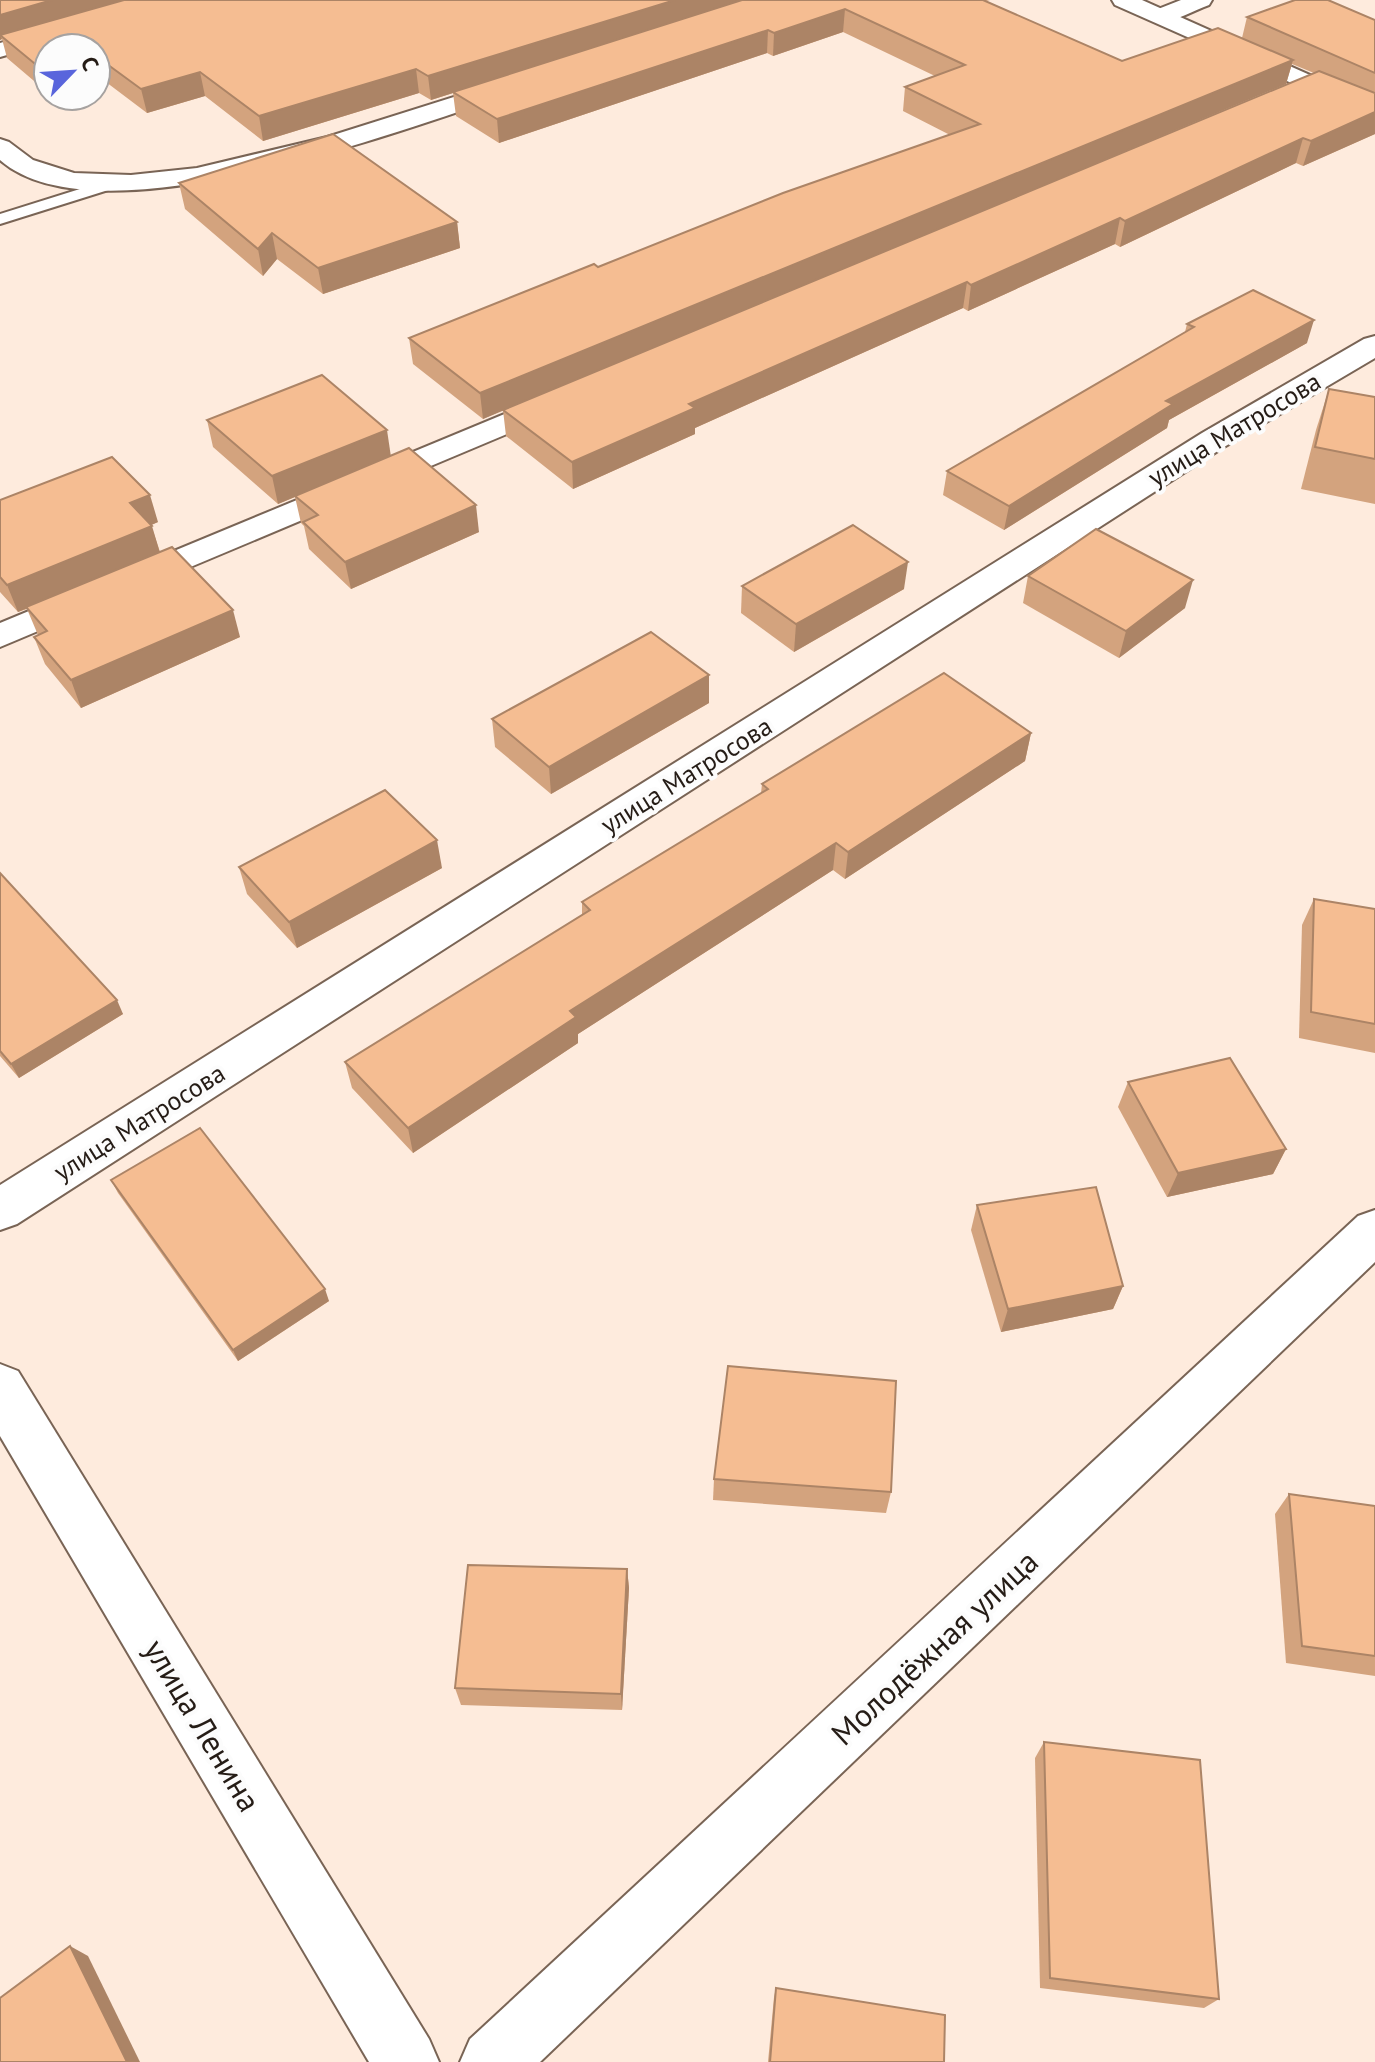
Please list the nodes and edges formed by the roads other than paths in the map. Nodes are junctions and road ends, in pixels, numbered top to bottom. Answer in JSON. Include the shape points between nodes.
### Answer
{"nodes":[{"id":1,"x":173,"y":0,"type":"edge"},
{"id":2,"x":1123,"y":0,"type":"edge"},
{"id":3,"x":1201,"y":0,"type":"edge"},
{"id":4,"x":1161,"y":16,"type":"junction"},
{"id":5,"x":0,"y":50,"type":"edge"},
{"id":6,"x":536,"y":78,"type":"edge"},
{"id":7,"x":1311,"y":84,"type":"junction"},
{"id":8,"x":1281,"y":96,"type":"edge"},
{"id":9,"x":1375,"y":113,"type":"edge"},
{"id":10,"x":0,"y":147,"type":"edge"},
{"id":11,"x":115,"y":183,"type":"junction"},
{"id":12,"x":0,"y":219,"type":"edge"},
{"id":13,"x":1375,"y":345,"type":"edge"},
{"id":14,"x":589,"y":388,"type":"edge"},
{"id":15,"x":0,"y":636,"type":"edge"},
{"id":16,"x":0,"y":1210,"type":"edge"},
{"id":17,"x":1375,"y":1231,"type":"edge"},
{"id":18,"x":0,"y":1388,"type":"edge"},
{"id":19,"x":406,"y":2062,"type":"edge"},
{"id":20,"x":493,"y":2062,"type":"edge"}],
"edges":[{"from":1,"to":5,"type":"street"},
{"from":2,"to":4,"type":"street"},
{"from":3,"to":4,"type":"street"},
{"from":4,"to":7,"type":"street"},
{"from":6,"to":11,"type":"street","via":[[268,162]]},
{"from":7,"to":8,"type":"street"},
{"from":7,"to":9,"type":"street"},
{"from":10,"to":11,"type":"street","via":[[23,165],[54,176]]},
{"from":11,"to":12,"type":"lane"},
{"from":13,"to":16,"type":"street","name":"улица Матросова","via":[[1213,440]]},
{"from":14,"to":15,"type":"street"},
{"from":17,"to":20,"type":"street","name":"Молодёжная улица"},
{"from":18,"to":19,"type":"street","name":"улица Ленина"}]}
